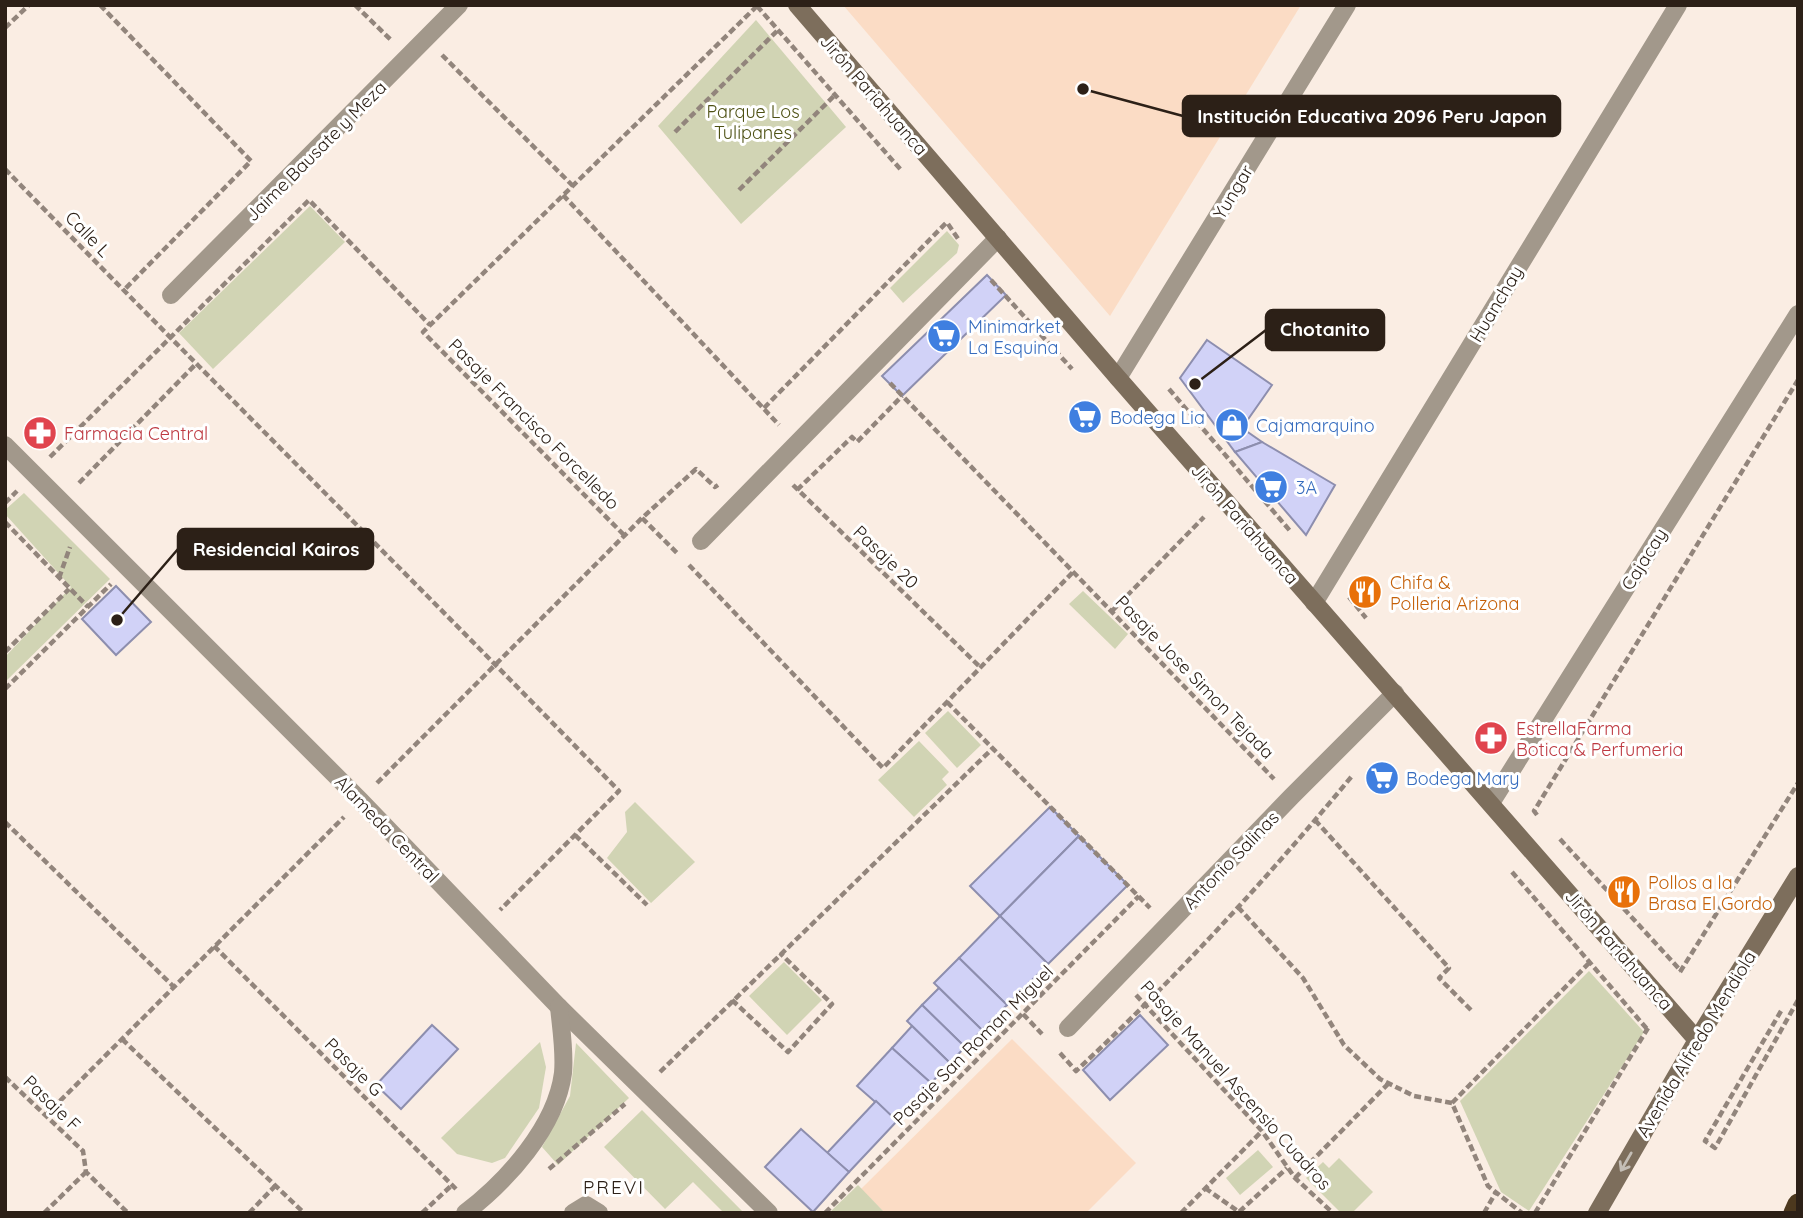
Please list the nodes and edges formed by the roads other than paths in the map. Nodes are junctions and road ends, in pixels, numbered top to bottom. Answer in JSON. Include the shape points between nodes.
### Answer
{"nodes":[{"id":1,"x":459,"y":5,"type":"edge"},
{"id":2,"x":797,"y":5,"type":"edge"},
{"id":3,"x":1347,"y":5,"type":"edge"},
{"id":4,"x":1678,"y":5,"type":"edge"},
{"id":5,"x":998,"y":238,"type":"junction"},
{"id":6,"x":171,"y":295,"type":"dead end"},
{"id":7,"x":1798,"y":314,"type":"edge"},
{"id":8,"x":1118,"y":378,"type":"junction"},
{"id":9,"x":5,"y":445,"type":"edge"},
{"id":10,"x":701,"y":541,"type":"dead end"},
{"id":11,"x":1314,"y":603,"type":"junction"},
{"id":12,"x":1395,"y":693,"type":"junction"},
{"id":13,"x":1491,"y":803,"type":"junction"},
{"id":14,"x":1798,"y":876,"type":"edge"},
{"id":15,"x":559,"y":1007,"type":"junction"},
{"id":16,"x":1068,"y":1028,"type":"dead end"},
{"id":17,"x":1697,"y":1040,"type":"junction"},
{"id":18,"x":1798,"y":1204,"type":"edge"},
{"id":19,"x":472,"y":1211,"type":"edge"},
{"id":20,"x":573,"y":1213,"type":"edge"},
{"id":21,"x":599,"y":1213,"type":"edge"},
{"id":22,"x":769,"y":1213,"type":"edge"},
{"id":23,"x":1597,"y":1213,"type":"edge"},
{"id":24,"x":1794,"y":1213,"type":"edge"}],
"edges":[{"from":1,"to":6,"type":"street","name":"Jaime Bausate y Meza"},
{"from":2,"to":5,"type":"street","name":"Jirón Pariahuanca"},
{"from":3,"to":8,"type":"street","name":"Yungar"},
{"from":4,"to":11,"type":"street","name":"Huanchay"},
{"from":5,"to":8,"type":"street","name":"Jirón Pariahuanca"},
{"from":5,"to":10,"type":"street"},
{"from":7,"to":13,"type":"street","name":"Cajacay"},
{"from":8,"to":11,"type":"street","name":"Jirón Pariahuanca"},
{"from":9,"to":15,"type":"street","name":"Alameda Central","via":[[360,800]]},
{"from":11,"to":12,"type":"street","name":"Jirón Pariahuanca"},
{"from":12,"to":13,"type":"street","name":"Jirón Pariahuanca"},
{"from":12,"to":16,"type":"street","name":"Antonio Salinas"},
{"from":13,"to":17,"type":"street","name":"Jirón Pariahuanca"},
{"from":14,"to":17,"type":"street","name":"Avenida Alfredo Mendiola"},
{"from":15,"to":19,"type":"street","via":[[563,1071],[557,1101],[538,1139]]},
{"from":15,"to":22,"type":"street","name":"Alameda Central"},
{"from":17,"to":23,"type":"street","name":"Avenida Alfredo Mendiola","one_way":true},
{"from":18,"to":24,"type":"highway"},
{"from":20,"to":21,"type":"street","via":[[586,1205]]}]}
